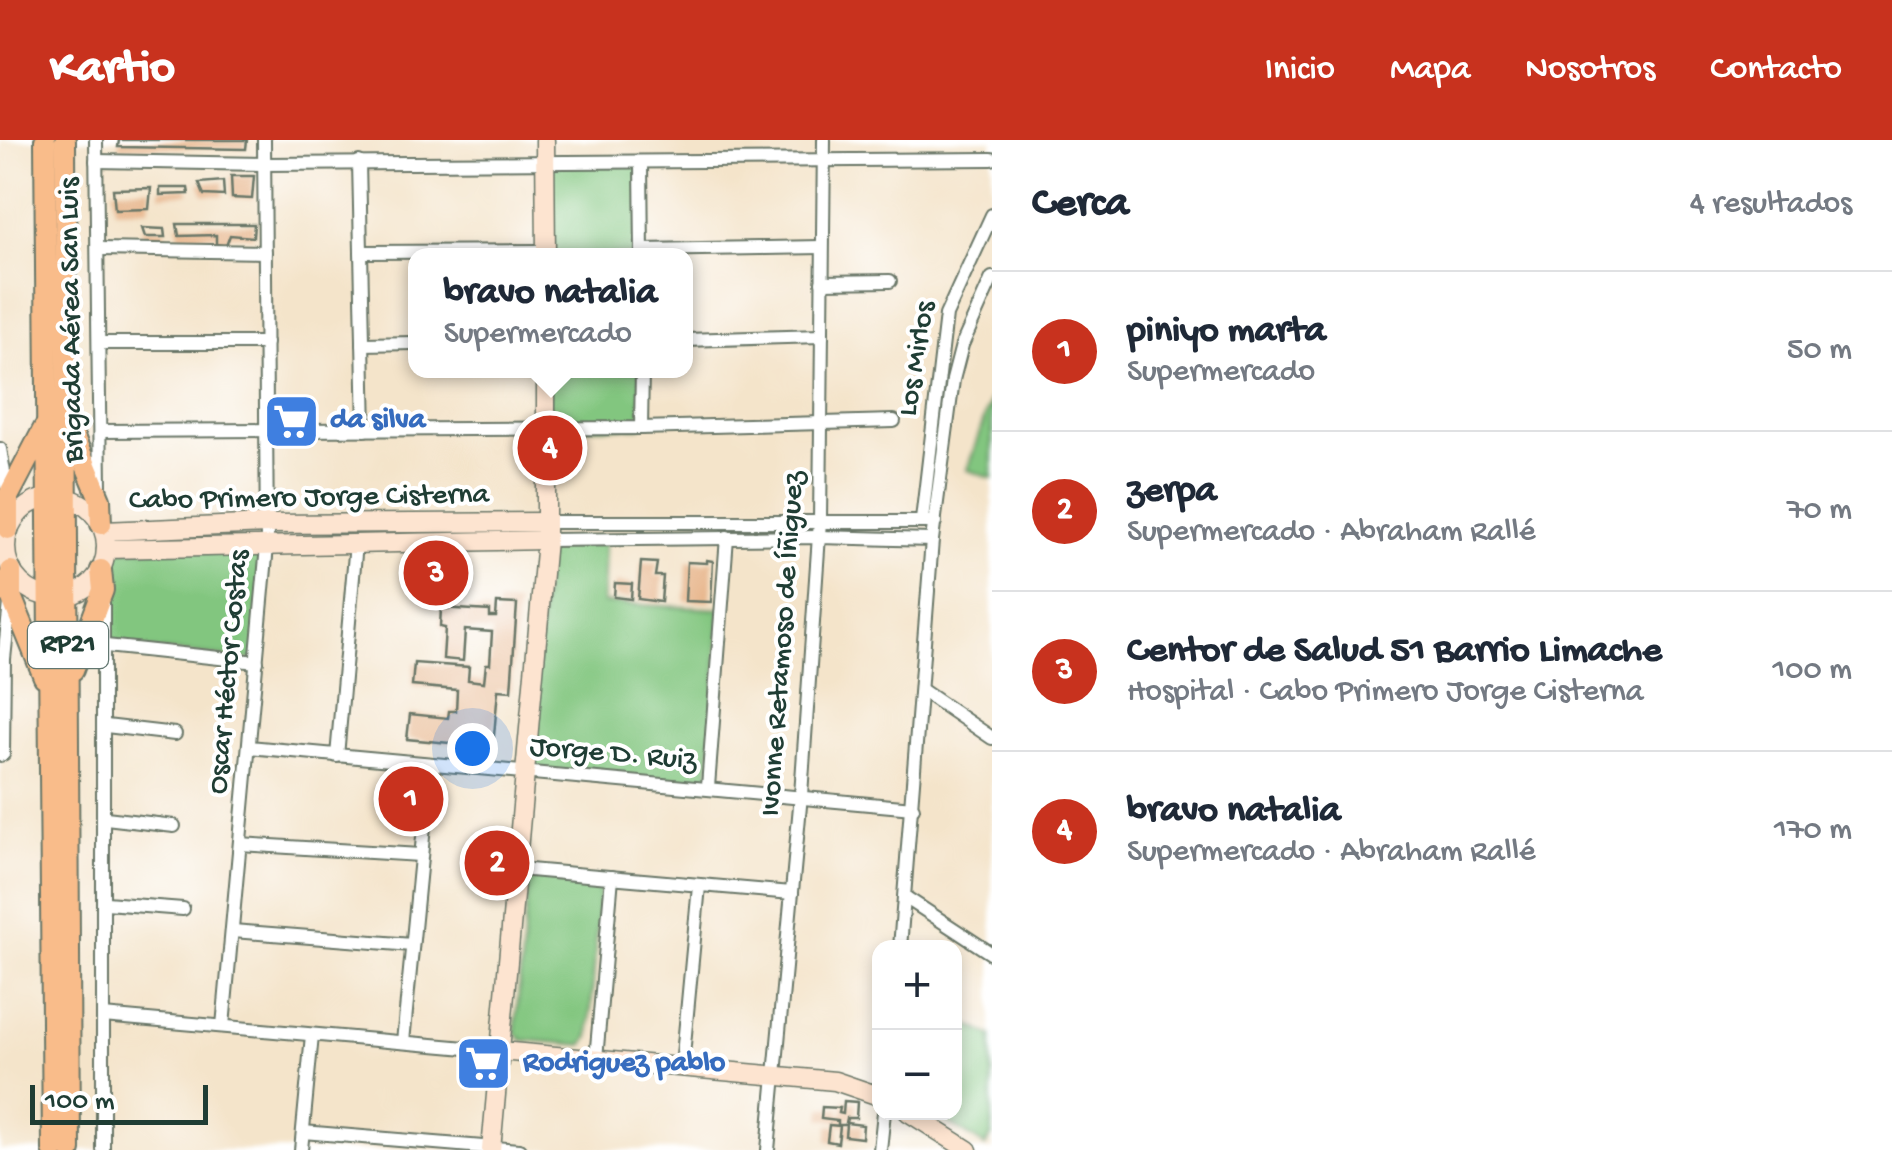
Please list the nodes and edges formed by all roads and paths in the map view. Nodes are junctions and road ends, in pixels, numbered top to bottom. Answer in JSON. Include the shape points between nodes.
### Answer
{"nodes":[{"id":1,"x":46,"y":140,"type":"edge"},
{"id":2,"x":65,"y":140,"type":"edge"},
{"id":3,"x":96,"y":140,"type":"edge"},
{"id":4,"x":264,"y":140,"type":"edge"},
{"id":5,"x":545,"y":140,"type":"edge"},
{"id":6,"x":824,"y":140,"type":"edge"},
{"id":7,"x":824,"y":159,"type":"junction"},
{"id":8,"x":992,"y":159,"type":"edge"},
{"id":9,"x":96,"y":161,"type":"junction"},
{"id":10,"x":360,"y":162,"type":"junction"},
{"id":11,"x":545,"y":162,"type":"junction"},
{"id":12,"x":641,"y":162,"type":"junction"},
{"id":13,"x":264,"y":164,"type":"junction"},
{"id":14,"x":992,"y":215,"type":"edge"},
{"id":15,"x":822,"y":247,"type":"junction"},
{"id":16,"x":546,"y":248,"type":"edge"},
{"id":17,"x":642,"y":248,"type":"edge"},
{"id":18,"x":100,"y":250,"type":"junction"},
{"id":19,"x":693,"y":251,"type":"edge"},
{"id":20,"x":266,"y":252,"type":"junction"},
{"id":21,"x":361,"y":252,"type":"junction"},
{"id":22,"x":408,"y":252,"type":"edge"},
{"id":23,"x":992,"y":278,"type":"edge"},
{"id":24,"x":890,"y":281,"type":"dead end"},
{"id":25,"x":822,"y":282,"type":"junction"},
{"id":26,"x":822,"y":336,"type":"junction"},
{"id":27,"x":693,"y":340,"type":"edge"},
{"id":28,"x":266,"y":343,"type":"junction"},
{"id":29,"x":408,"y":343,"type":"edge"},
{"id":30,"x":101,"y":344,"type":"junction"},
{"id":31,"x":363,"y":344,"type":"junction"},
{"id":32,"x":546,"y":378,"type":"edge"},
{"id":33,"x":642,"y":378,"type":"edge"},
{"id":34,"x":57,"y":421,"type":"junction"},
{"id":35,"x":894,"y":421,"type":"dead end"},
{"id":36,"x":821,"y":425,"type":"junction"},
{"id":37,"x":642,"y":428,"type":"junction"},
{"id":38,"x":546,"y":429,"type":"junction"},
{"id":39,"x":366,"y":430,"type":"junction"},
{"id":40,"x":100,"y":431,"type":"junction"},
{"id":41,"x":268,"y":432,"type":"junction"},
{"id":42,"x":0,"y":449,"type":"edge"},
{"id":43,"x":8,"y":497,"type":"junction"},
{"id":44,"x":57,"y":498,"type":"junction"},
{"id":45,"x":100,"y":499,"type":"junction"},
{"id":46,"x":820,"y":520,"type":"junction"},
{"id":47,"x":928,"y":521,"type":"junction"},
{"id":48,"x":268,"y":524,"type":"junction"},
{"id":49,"x":546,"y":531,"type":"junction"},
{"id":50,"x":104,"y":535,"type":"junction"},
{"id":51,"x":727,"y":537,"type":"junction"},
{"id":52,"x":819,"y":537,"type":"junction"},
{"id":53,"x":4,"y":539,"type":"edge"},
{"id":54,"x":932,"y":540,"type":"junction"},
{"id":55,"x":356,"y":543,"type":"junction"},
{"id":56,"x":267,"y":544,"type":"junction"},
{"id":57,"x":6,"y":568,"type":"edge"},
{"id":58,"x":102,"y":580,"type":"junction"},
{"id":59,"x":11,"y":596,"type":"junction"},
{"id":60,"x":58,"y":596,"type":"junction"},
{"id":61,"x":106,"y":646,"type":"junction"},
{"id":62,"x":2,"y":660,"type":"edge"},
{"id":63,"x":257,"y":662,"type":"junction"},
{"id":64,"x":923,"y":690,"type":"junction"},
{"id":65,"x":59,"y":702,"type":"junction"},
{"id":66,"x":106,"y":726,"type":"junction"},
{"id":67,"x":175,"y":734,"type":"dead end"},
{"id":68,"x":992,"y":738,"type":"edge"},
{"id":69,"x":249,"y":747,"type":"junction"},
{"id":70,"x":2,"y":754,"type":"edge"},
{"id":71,"x":337,"y":756,"type":"junction"},
{"id":72,"x":430,"y":765,"type":"junction"},
{"id":73,"x":526,"y":772,"type":"junction"},
{"id":74,"x":708,"y":787,"type":"junction"},
{"id":75,"x":801,"y":795,"type":"junction"},
{"id":76,"x":913,"y":808,"type":"junction"},
{"id":77,"x":106,"y":818,"type":"junction"},
{"id":78,"x":174,"y":826,"type":"dead end"},
{"id":79,"x":240,"y":844,"type":"junction"},
{"id":80,"x":420,"y":856,"type":"junction"},
{"id":81,"x":518,"y":869,"type":"junction"},
{"id":82,"x":612,"y":878,"type":"junction"},
{"id":83,"x":699,"y":886,"type":"junction"},
{"id":84,"x":792,"y":892,"type":"junction"},
{"id":85,"x":905,"y":897,"type":"junction"},
{"id":86,"x":106,"y":903,"type":"junction"},
{"id":87,"x":183,"y":909,"type":"dead end"},
{"id":88,"x":232,"y":931,"type":"junction"},
{"id":89,"x":901,"y":940,"type":"edge"},
{"id":90,"x":412,"y":946,"type":"junction"},
{"id":91,"x":992,"y":954,"type":"edge"},
{"id":92,"x":103,"y":1016,"type":"junction"},
{"id":93,"x":223,"y":1026,"type":"junction"},
{"id":94,"x":312,"y":1035,"type":"junction"},
{"id":95,"x":403,"y":1042,"type":"junction"},
{"id":96,"x":500,"y":1050,"type":"junction"},
{"id":97,"x":596,"y":1059,"type":"junction"},
{"id":98,"x":682,"y":1066,"type":"junction"},
{"id":99,"x":776,"y":1076,"type":"junction"},
{"id":100,"x":872,"y":1093,"type":"edge"},
{"id":101,"x":883,"y":1120,"type":"edge"},
{"id":102,"x":921,"y":1120,"type":"edge"},
{"id":103,"x":303,"y":1132,"type":"junction"},
{"id":104,"x":398,"y":1145,"type":"edge"},
{"id":105,"x":491,"y":1149,"type":"edge"},
{"id":106,"x":53,"y":1150,"type":"edge"},
{"id":107,"x":70,"y":1150,"type":"edge"},
{"id":108,"x":103,"y":1150,"type":"edge"},
{"id":109,"x":302,"y":1150,"type":"edge"},
{"id":110,"x":519,"y":1150,"type":"edge"},
{"id":111,"x":768,"y":1150,"type":"edge"},
{"id":112,"x":880,"y":1150,"type":"edge"},
{"id":113,"x":968,"y":1150,"type":"edge"}],
"edges":[{"from":1,"to":34,"type":"main road","number":"RP21"},
{"from":2,"to":34,"type":"main road","number":"RP21"},
{"from":3,"to":9,"type":"street","name":"Brigada Aérea San Luis"},
{"from":4,"to":13,"type":"street","name":"Oscar Héctor Costas"},
{"from":5,"to":11,"type":"street"},
{"from":6,"to":7,"type":"street","name":"Ivonne Retamoso de Íñiguez"},
{"from":7,"to":8,"type":"street"},
{"from":7,"to":12,"type":"street"},
{"from":7,"to":15,"type":"street","name":"Ivonne Retamoso de Íñiguez"},
{"from":9,"to":13,"type":"street"},
{"from":9,"to":18,"type":"street","name":"Brigada Aérea San Luis"},
{"from":10,"to":11,"type":"street"},
{"from":10,"to":13,"type":"street"},
{"from":10,"to":21,"type":"street"},
{"from":11,"to":12,"type":"street"},
{"from":11,"to":16,"type":"street"},
{"from":12,"to":17,"type":"street"},
{"from":13,"to":20,"type":"street","name":"Oscar Héctor Costas"},
{"from":14,"to":47,"type":"street","name":"Los Mirlos","via":[[946,315]]},
{"from":15,"to":19,"type":"street"},
{"from":15,"to":25,"type":"street","name":"Ivonne Retamoso de Íñiguez"},
{"from":18,"to":20,"type":"street"},
{"from":18,"to":30,"type":"street","name":"Brigada Aérea San Luis"},
{"from":20,"to":28,"type":"street","name":"Oscar Héctor Costas"},
{"from":21,"to":22,"type":"street"},
{"from":21,"to":31,"type":"street"},
{"from":23,"to":47,"type":"street","name":"Los Mirlos","via":[[953,380]]},
{"from":24,"to":25,"type":"street"},
{"from":25,"to":26,"type":"street","name":"Ivonne Retamoso de Íñiguez"},
{"from":26,"to":27,"type":"street"},
{"from":26,"to":36,"type":"street","name":"Ivonne Retamoso de Íñiguez"},
{"from":28,"to":30,"type":"street"},
{"from":28,"to":41,"type":"street","name":"Oscar Héctor Costas"},
{"from":29,"to":31,"type":"street"},
{"from":30,"to":40,"type":"street","name":"Brigada Aérea San Luis"},
{"from":31,"to":39,"type":"street"},
{"from":32,"to":38,"type":"street"},
{"from":33,"to":37,"type":"street"},
{"from":34,"to":43,"type":"main road"},
{"from":34,"to":44,"type":"main road","number":"RP21"},
{"from":34,"to":45,"type":"main road"},
{"from":35,"to":36,"type":"street"},
{"from":36,"to":37,"type":"street"},
{"from":36,"to":46,"type":"street","name":"Ivonne Retamoso de Íñiguez"},
{"from":37,"to":38,"type":"street"},
{"from":38,"to":39,"type":"street"},
{"from":38,"to":49,"type":"street"},
{"from":39,"to":41,"type":"street"},
{"from":40,"to":41,"type":"street"},
{"from":40,"to":45,"type":"street","name":"Brigada Aérea San Luis"},
{"from":41,"to":48,"type":"street","name":"Oscar Héctor Costas"},
{"from":42,"to":43,"type":"street"},
{"from":43,"to":53,"type":"main road"},
{"from":44,"to":50,"type":"street","via":[[92,512]]},
{"from":44,"to":53,"type":"street","via":[[17,514]]},
{"from":44,"to":60,"type":"main road","number":"RP21"},
{"from":45,"to":50,"type":"main road"},
{"from":46,"to":47,"type":"street","name":"Cabo Primero Jorge Cisterna"},
{"from":46,"to":49,"type":"street","name":"Cabo Primero Jorge Cisterna"},
{"from":46,"to":52,"type":"street","name":"Ivonne Retamoso de Íñiguez"},
{"from":47,"to":54,"type":"street"},
{"from":48,"to":49,"type":"street","name":"Cabo Primero Jorge Cisterna"},
{"from":48,"to":50,"type":"street","name":"Cabo Primero Jorge Cisterna"},
{"from":48,"to":56,"type":"street","name":"Oscar Héctor Costas"},
{"from":49,"to":51,"type":"street","name":"Cabo Primero Jorge Cisterna"},
{"from":49,"to":55,"type":"street","name":"Cabo Primero Jorge Cisterna"},
{"from":49,"to":73,"type":"street"},
{"from":50,"to":56,"type":"street","name":"Cabo Primero Jorge Cisterna"},
{"from":50,"to":58,"type":"street"},
{"from":51,"to":52,"type":"street","name":"Cabo Primero Jorge Cisterna"},
{"from":51,"to":74,"type":"street"},
{"from":52,"to":54,"type":"street","name":"Cabo Primero Jorge Cisterna"},
{"from":52,"to":75,"type":"street","name":"Ivonne Retamoso de Íñiguez"},
{"from":53,"to":57,"type":"street"},
{"from":54,"to":64,"type":"street"},
{"from":55,"to":56,"type":"street","name":"Cabo Primero Jorge Cisterna"},
{"from":55,"to":71,"type":"street"},
{"from":56,"to":63,"type":"street","name":"Oscar Héctor Costas"},
{"from":57,"to":59,"type":"main road"},
{"from":57,"to":60,"type":"street","via":[[33,592]]},
{"from":58,"to":60,"type":"street"},
{"from":58,"to":61,"type":"street"},
{"from":58,"to":65,"type":"main road"},
{"from":59,"to":62,"type":"street"},
{"from":59,"to":65,"type":"main road"},
{"from":60,"to":65,"type":"main road","number":"RP21"},
{"from":61,"to":63,"type":"street"},
{"from":61,"to":66,"type":"street"},
{"from":62,"to":70,"type":"street"},
{"from":63,"to":69,"type":"street","name":"Oscar Héctor Costas"},
{"from":64,"to":68,"type":"street"},
{"from":64,"to":76,"type":"street"},
{"from":65,"to":106,"type":"main road","number":"RP21"},
{"from":65,"to":107,"type":"main road","number":"RP21"},
{"from":66,"to":67,"type":"street"},
{"from":66,"to":77,"type":"street"},
{"from":69,"to":71,"type":"street","name":"Jorge D. Ruiz"},
{"from":69,"to":79,"type":"street","name":"Oscar Héctor Costas"},
{"from":71,"to":72,"type":"street","name":"Jorge D. Ruiz"},
{"from":72,"to":73,"type":"street","name":"Jorge D. Ruiz"},
{"from":72,"to":80,"type":"street"},
{"from":73,"to":74,"type":"street","name":"Jorge D. Ruiz"},
{"from":73,"to":81,"type":"street"},
{"from":74,"to":75,"type":"street","name":"Jorge D. Ruiz"},
{"from":75,"to":76,"type":"street","name":"Jorge D. Ruiz"},
{"from":75,"to":84,"type":"street","name":"Ivonne Retamoso de Íñiguez"},
{"from":76,"to":85,"type":"street"},
{"from":77,"to":78,"type":"street"},
{"from":77,"to":86,"type":"street"},
{"from":79,"to":80,"type":"street"},
{"from":79,"to":88,"type":"street","name":"Oscar Héctor Costas"},
{"from":80,"to":90,"type":"street"},
{"from":81,"to":82,"type":"street"},
{"from":81,"to":96,"type":"street"},
{"from":82,"to":83,"type":"street"},
{"from":82,"to":97,"type":"street"},
{"from":83,"to":84,"type":"street"},
{"from":83,"to":98,"type":"street"},
{"from":84,"to":99,"type":"street","name":"Ivonne Retamoso de Íñiguez"},
{"from":85,"to":89,"type":"street"},
{"from":85,"to":91,"type":"street"},
{"from":86,"to":87,"type":"street"},
{"from":86,"to":92,"type":"street"},
{"from":88,"to":90,"type":"street"},
{"from":88,"to":93,"type":"street","name":"Oscar Héctor Costas"},
{"from":90,"to":95,"type":"street"},
{"from":92,"to":93,"type":"street"},
{"from":92,"to":108,"type":"street"},
{"from":93,"to":94,"type":"street"},
{"from":94,"to":95,"type":"street"},
{"from":94,"to":103,"type":"street"},
{"from":95,"to":96,"type":"street"},
{"from":96,"to":97,"type":"street"},
{"from":96,"to":105,"type":"street"},
{"from":97,"to":98,"type":"street"},
{"from":98,"to":99,"type":"street"},
{"from":99,"to":100,"type":"street","via":[[835,1081]]},
{"from":99,"to":111,"type":"street","name":"Ivonne Retamoso de Íñiguez"},
{"from":101,"to":112,"type":"street"},
{"from":102,"to":113,"type":"street"},
{"from":103,"to":104,"type":"street"},
{"from":103,"to":109,"type":"street"},
{"from":104,"to":105,"type":"street"},
{"from":105,"to":110,"type":"street"}]}
